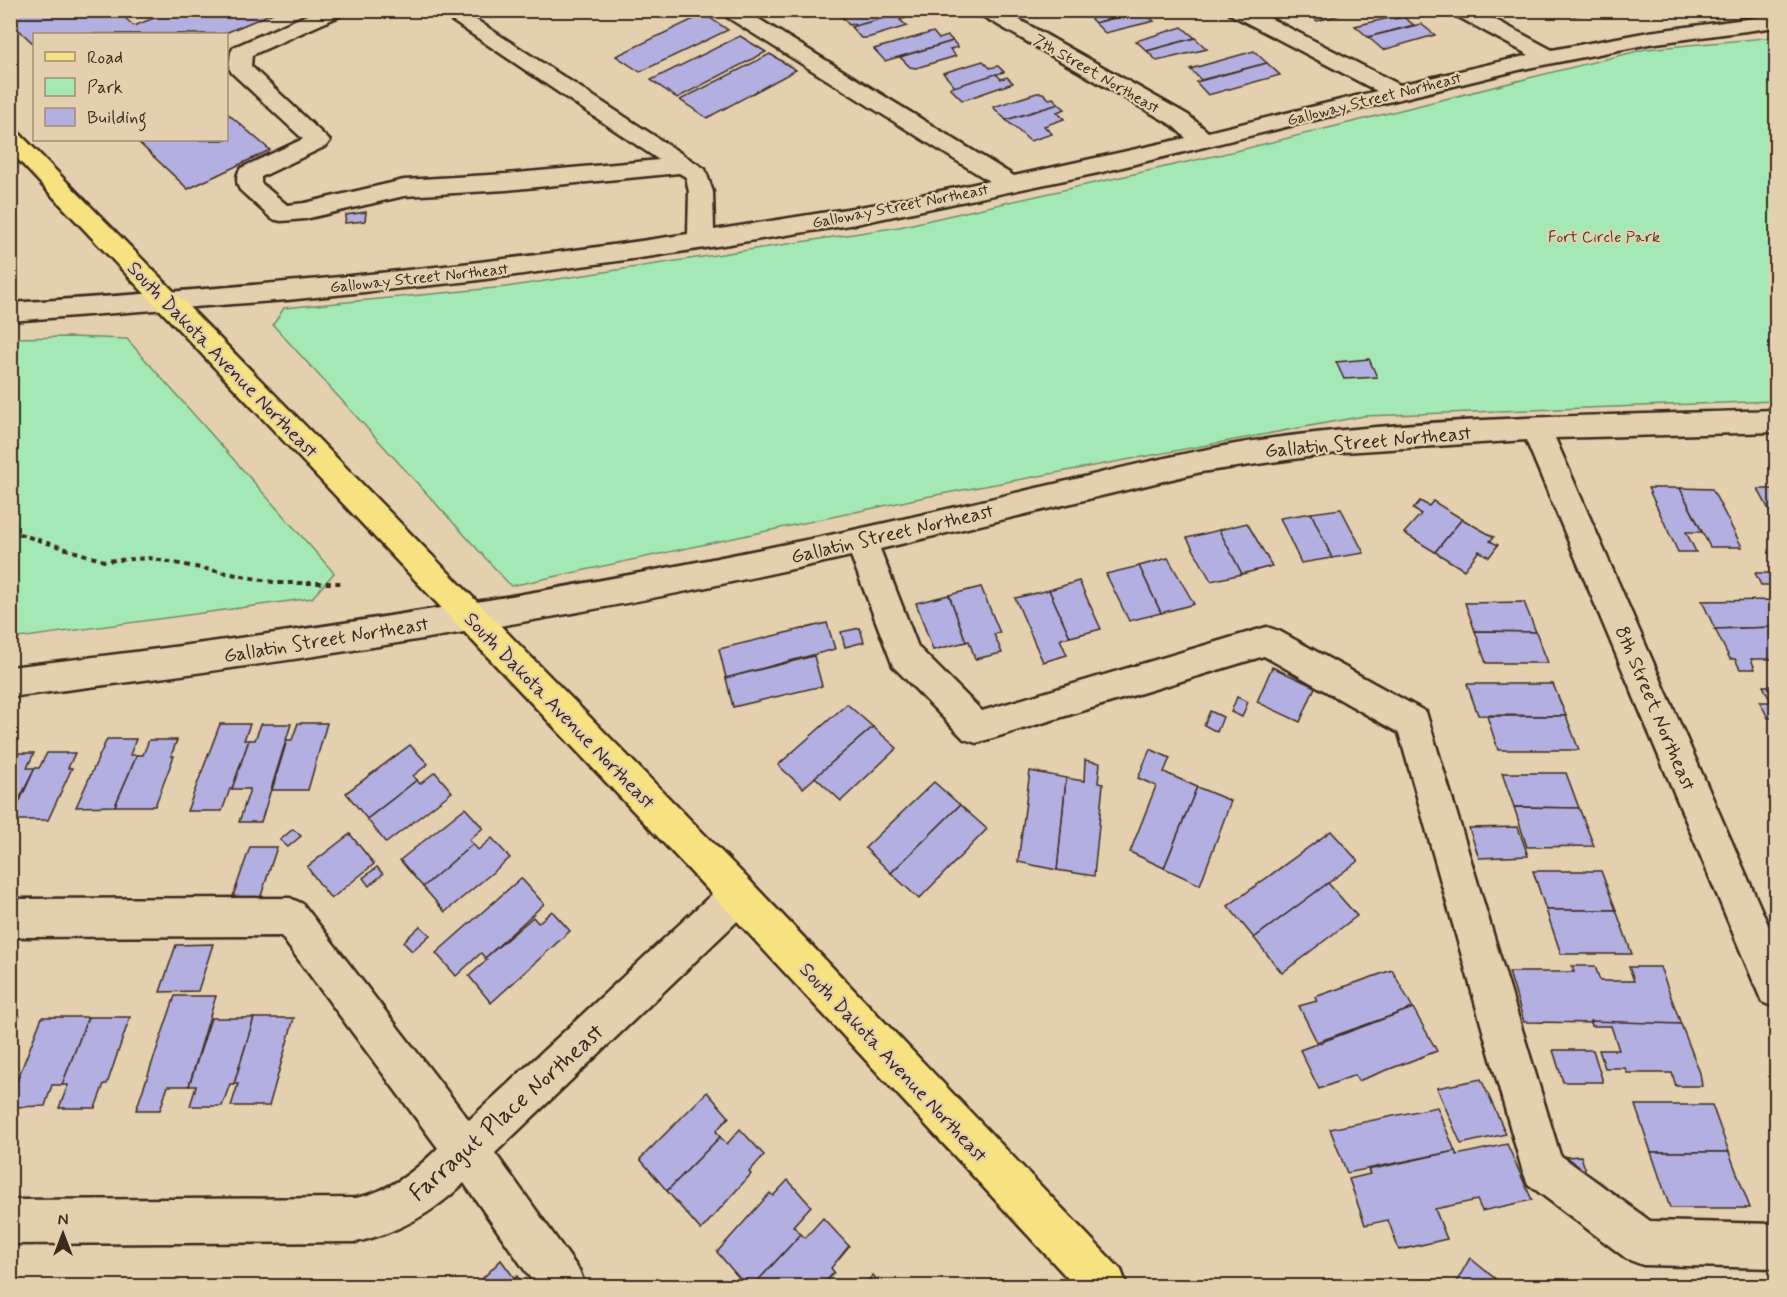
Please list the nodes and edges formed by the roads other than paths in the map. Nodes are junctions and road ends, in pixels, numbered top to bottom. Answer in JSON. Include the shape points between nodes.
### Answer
{"nodes":[{"id":1,"x":337,"y":10,"type":"edge"},
{"id":2,"x":446,"y":10,"type":"edge"},
{"id":3,"x":729,"y":10,"type":"edge"},
{"id":4,"x":986,"y":10,"type":"edge"},
{"id":5,"x":1237,"y":10,"type":"edge"},
{"id":6,"x":1460,"y":10,"type":"edge"},
{"id":7,"x":1687,"y":10,"type":"edge"},
{"id":8,"x":1776,"y":21,"type":"edge"},
{"id":9,"x":1713,"y":29,"type":"junction"},
{"id":10,"x":1547,"y":56,"type":"junction"},
{"id":11,"x":1397,"y":92,"type":"junction"},
{"id":12,"x":10,"y":137,"type":"edge"},
{"id":13,"x":1204,"y":141,"type":"junction"},
{"id":14,"x":683,"y":165,"type":"junction"},
{"id":15,"x":1010,"y":184,"type":"junction"},
{"id":16,"x":701,"y":240,"type":"junction"},
{"id":17,"x":167,"y":301,"type":"junction"},
{"id":18,"x":10,"y":312,"type":"edge"},
{"id":19,"x":1776,"y":421,"type":"edge"},
{"id":20,"x":1536,"y":428,"type":"junction"},
{"id":21,"x":861,"y":540,"type":"junction"},
{"id":22,"x":471,"y":617,"type":"junction"},
{"id":23,"x":10,"y":682,"type":"edge"},
{"id":24,"x":738,"y":895,"type":"junction"},
{"id":25,"x":10,"y":918,"type":"edge"},
{"id":26,"x":1776,"y":988,"type":"edge"},
{"id":27,"x":466,"y":1152,"type":"junction"},
{"id":28,"x":10,"y":1222,"type":"edge"},
{"id":29,"x":1776,"y":1246,"type":"edge"},
{"id":30,"x":563,"y":1287,"type":"edge"},
{"id":31,"x":1105,"y":1287,"type":"edge"}],
"edges":[{"from":1,"to":14,"type":"street","via":[[242,52],[240,68],[318,141],[249,173],[249,185],[281,213],[404,188]]},
{"from":2,"to":14,"type":"street"},
{"from":3,"to":15,"type":"street"},
{"from":4,"to":13,"type":"street","name":"7th Street Northeast","via":[[1180,120]]},
{"from":5,"to":11,"type":"street"},
{"from":6,"to":10,"type":"street"},
{"from":7,"to":9,"type":"street"},
{"from":8,"to":9,"type":"street","name":"Galloway Street Northeast"},
{"from":9,"to":10,"type":"street","name":"Galloway Street Northeast"},
{"from":10,"to":11,"type":"street","name":"Galloway Street Northeast"},
{"from":11,"to":13,"type":"street","name":"Galloway Street Northeast"},
{"from":12,"to":17,"type":"main road","name":"South Dakota Avenue Northeast"},
{"from":13,"to":15,"type":"street","name":"Galloway Street Northeast"},
{"from":14,"to":16,"type":"street","via":[[697,174]]},
{"from":15,"to":16,"type":"street","name":"Galloway Street Northeast","via":[[916,205]]},
{"from":16,"to":17,"type":"street","name":"Galloway Street Northeast","via":[[394,281]]},
{"from":17,"to":18,"type":"street","name":"Galloway Street Northeast"},
{"from":17,"to":22,"type":"main road","name":"South Dakota Avenue Northeast"},
{"from":19,"to":20,"type":"street","name":"Gallatin Street Northeast"},
{"from":20,"to":21,"type":"street","name":"Gallatin Street Northeast","via":[[1387,436],[1245,453]]},
{"from":20,"to":26,"type":"street","name":"8th Street Northeast"},
{"from":21,"to":22,"type":"street","name":"Gallatin Street Northeast","via":[[584,598]]},
{"from":21,"to":29,"type":"street","via":[[905,656],[976,728],[1267,641],[1414,723],[1543,1169],[1643,1243]]},
{"from":22,"to":23,"type":"street","name":"Gallatin Street Northeast","via":[[138,668]]},
{"from":22,"to":24,"type":"main road","name":"South Dakota Avenue Northeast"},
{"from":24,"to":27,"type":"street","name":"Farragut Place Northeast"},
{"from":24,"to":31,"type":"main road","name":"South Dakota Avenue Northeast"},
{"from":25,"to":27,"type":"street","via":[[290,916]]},
{"from":27,"to":28,"type":"street","name":"Farragut Place Northeast","via":[[411,1200],[375,1217],[356,1220]]},
{"from":27,"to":30,"type":"street"}]}
